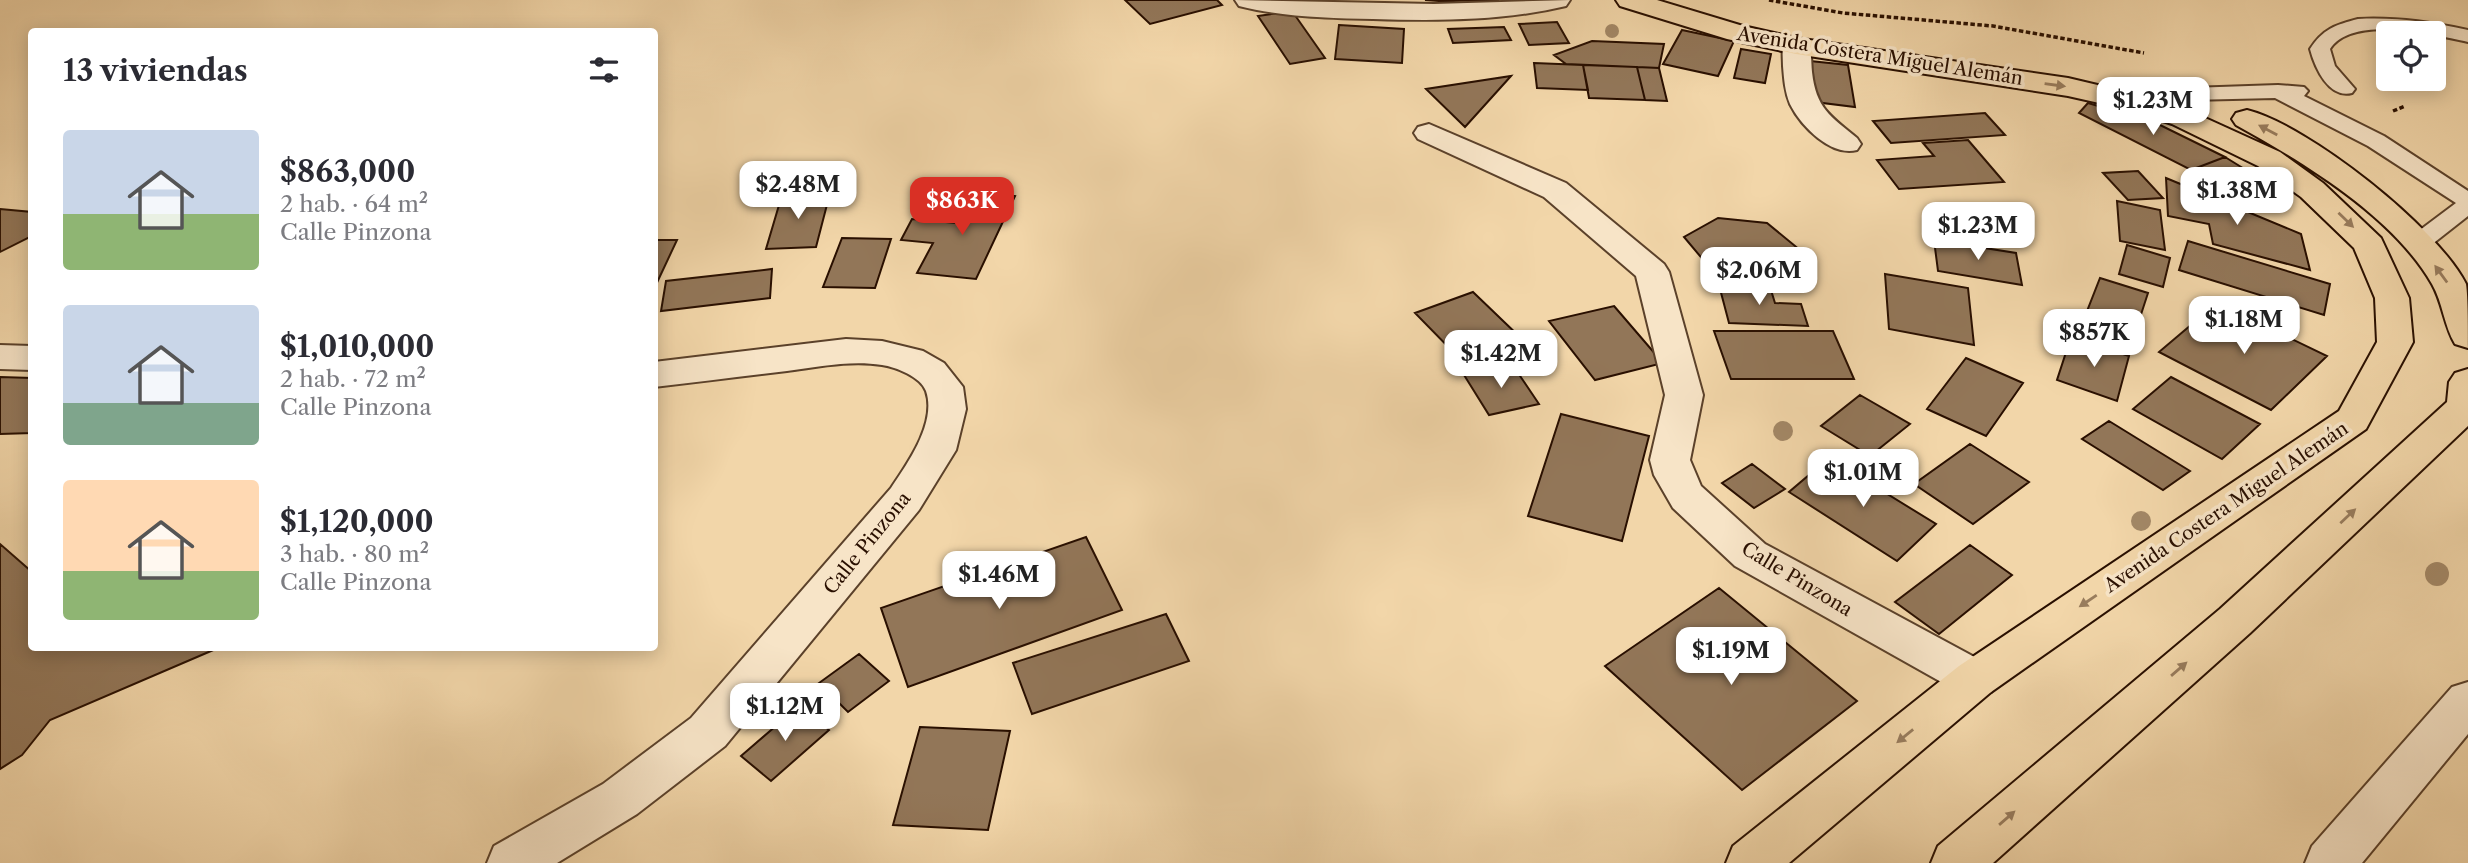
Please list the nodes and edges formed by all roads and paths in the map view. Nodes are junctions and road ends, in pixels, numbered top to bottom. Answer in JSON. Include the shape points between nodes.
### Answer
{"nodes":[{"id":1,"x":1557,"y":0,"type":"edge"},
{"id":2,"x":1629,"y":0,"type":"edge"},
{"id":3,"x":1698,"y":0,"type":"edge"},
{"id":4,"x":1769,"y":0,"type":"edge"},
{"id":5,"x":1257,"y":3,"type":"edge"},
{"id":6,"x":2468,"y":36,"type":"edge"},
{"id":7,"x":1796,"y":46,"type":"junction"},
{"id":8,"x":2144,"y":53,"type":"dead end"},
{"id":9,"x":2278,"y":91,"type":"junction"},
{"id":10,"x":2190,"y":94,"type":"junction"},
{"id":11,"x":1429,"y":133,"type":"dead end"},
{"id":12,"x":1846,"y":144,"type":"dead end"},
{"id":13,"x":2468,"y":203,"type":"edge"},
{"id":14,"x":2417,"y":244,"type":"junction"},
{"id":15,"x":2468,"y":336,"type":"edge"},
{"id":16,"x":0,"y":357,"type":"edge"},
{"id":17,"x":28,"y":358,"type":"edge"},
{"id":18,"x":658,"y":374,"type":"edge"},
{"id":19,"x":2468,"y":382,"type":"edge"},
{"id":20,"x":1975,"y":679,"type":"junction"},
{"id":21,"x":2468,"y":701,"type":"edge"},
{"id":22,"x":512,"y":863,"type":"edge"},
{"id":23,"x":1751,"y":863,"type":"edge"},
{"id":24,"x":1956,"y":863,"type":"edge"},
{"id":25,"x":2330,"y":863,"type":"edge"}],
"edges":[{"from":1,"to":5,"type":"street","via":[[1509,9],[1404,12]]},
{"from":2,"to":7,"type":"main road","name":"Avenida Costera Miguel Alemán"},
{"from":3,"to":10,"type":"main road","name":"Avenida Costera Miguel Alemán","via":[[1797,26],[2065,61]]},
{"from":4,"to":8,"type":"path","via":[[2028,30],[2096,48]]},
{"from":6,"to":9,"type":"lane","via":[[2430,27],[2354,26],[2330,35],[2320,49],[2325,68],[2345,89]]},
{"from":7,"to":12,"type":"street","via":[[1800,99],[1812,117]]},
{"from":7,"to":20,"type":"main road","name":"Avenida Costera Miguel Alemán","one_way":true,"via":[[2068,86],[2182,118],[2269,159],[2312,190],[2369,245],[2392,298],[2395,342],[2353,420]]},
{"from":9,"to":10,"type":"lane"},
{"from":9,"to":13,"type":"lane","via":[[2376,141]]},
{"from":14,"to":10,"type":"main road","name":"Avenida Costera Miguel Alemán","one_way":true,"via":[[2359,187],[2299,146]]},
{"from":11,"to":20,"type":"street","name":"Calle Pinzona","via":[[1555,190],[1652,272],[1684,395],[1670,460],[1687,497],[1750,555]]},
{"from":13,"to":14,"type":"lane"},
{"from":15,"to":14,"type":"main road","name":"Avenida Costera Miguel Alemán","one_way":true,"via":[[2446,278]]},
{"from":16,"to":17,"type":"street"},
{"from":18,"to":22,"type":"street","name":"Calle Pinzona","via":[[846,351],[882,353],[910,360],[931,372],[944,387],[947,409],[936,450],[905,499],[708,732],[620,799]]},
{"from":24,"to":19,"type":"main road","one_way":true,"via":[[2235,621],[2465,407]]},
{"from":20,"to":23,"type":"main road","name":"Avenida Costera Miguel Alemán","one_way":true},
{"from":21,"to":25,"type":"street"}]}
